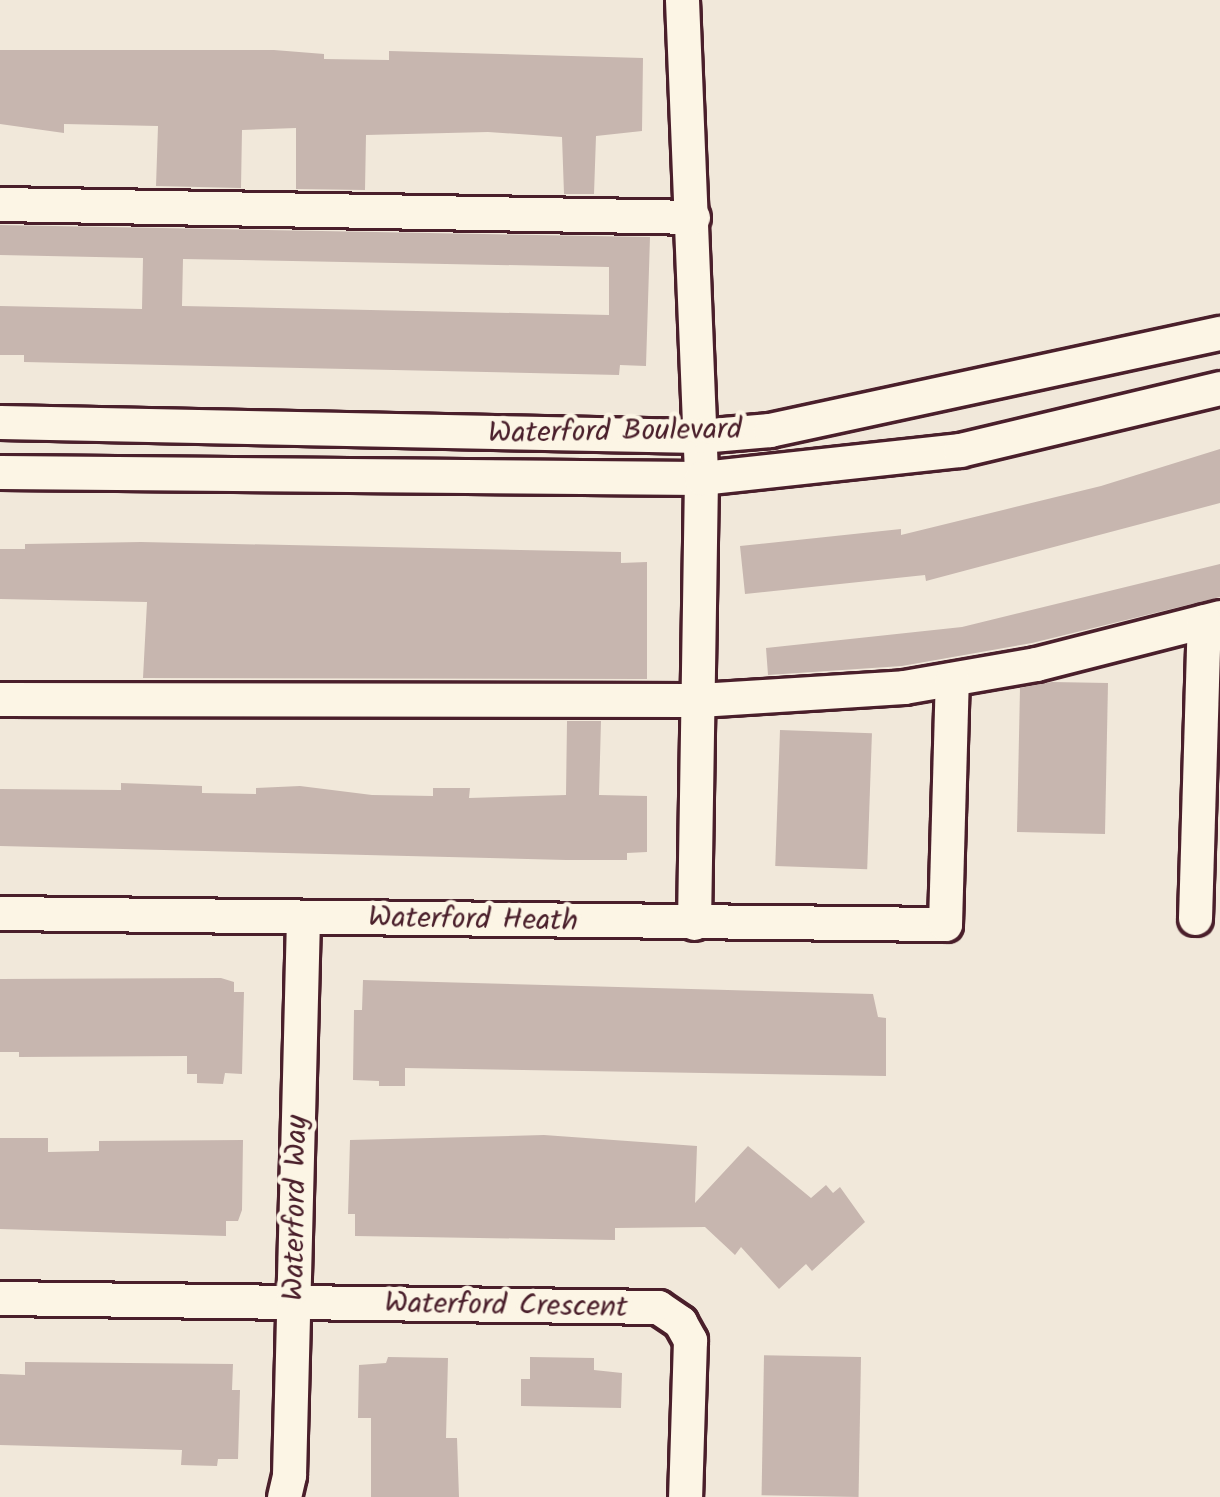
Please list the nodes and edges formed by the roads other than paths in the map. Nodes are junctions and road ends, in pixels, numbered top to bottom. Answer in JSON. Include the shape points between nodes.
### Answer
{"nodes":[{"id":1,"x":682,"y":0,"type":"edge"},
{"id":2,"x":0,"y":205,"type":"edge"},
{"id":3,"x":693,"y":217,"type":"junction"},
{"id":4,"x":1220,"y":333,"type":"edge"},
{"id":5,"x":1220,"y":388,"type":"edge"},
{"id":6,"x":0,"y":422,"type":"edge"},
{"id":7,"x":700,"y":436,"type":"junction"},
{"id":8,"x":0,"y":472,"type":"edge"},
{"id":9,"x":701,"y":478,"type":"junction"},
{"id":10,"x":1212,"y":619,"type":"edge"},
{"id":11,"x":952,"y":679,"type":"junction"},
{"id":12,"x":0,"y":698,"type":"edge"},
{"id":13,"x":699,"y":700,"type":"junction"},
{"id":14,"x":0,"y":913,"type":"edge"},
{"id":15,"x":303,"y":917,"type":"junction"},
{"id":16,"x":1195,"y":918,"type":"dead end"},
{"id":17,"x":694,"y":922,"type":"junction"},
{"id":18,"x":0,"y":1298,"type":"edge"},
{"id":19,"x":294,"y":1304,"type":"junction"},
{"id":20,"x":284,"y":1497,"type":"edge"},
{"id":21,"x":685,"y":1497,"type":"edge"}],
"edges":[{"from":1,"to":3,"type":"street"},
{"from":2,"to":3,"type":"street"},
{"from":3,"to":7,"type":"street"},
{"from":4,"to":7,"type":"street","name":"Waterford Boulevard","via":[[770,430]]},
{"from":5,"to":9,"type":"street","name":"Waterford Boulevard","via":[[960,450]]},
{"from":6,"to":7,"type":"street","name":"Waterford Boulevard"},
{"from":7,"to":9,"type":"street"},
{"from":8,"to":9,"type":"street","name":"Waterford Boulevard"},
{"from":9,"to":13,"type":"street"},
{"from":10,"to":11,"type":"street"},
{"from":10,"to":16,"type":"street"},
{"from":11,"to":13,"type":"street"},
{"from":11,"to":17,"type":"street","name":"Waterford Heath","via":[[945,924]]},
{"from":12,"to":13,"type":"street"},
{"from":13,"to":17,"type":"street"},
{"from":14,"to":15,"type":"street","name":"Waterford Heath"},
{"from":15,"to":17,"type":"street","name":"Waterford Heath"},
{"from":15,"to":19,"type":"street","name":"Waterford Way"},
{"from":18,"to":19,"type":"street","name":"Waterford Crescent"},
{"from":19,"to":20,"type":"street","name":"Waterford Way"},
{"from":19,"to":21,"type":"street","name":"Waterford Crescent","via":[[658,1307],[690,1340]]}]}
